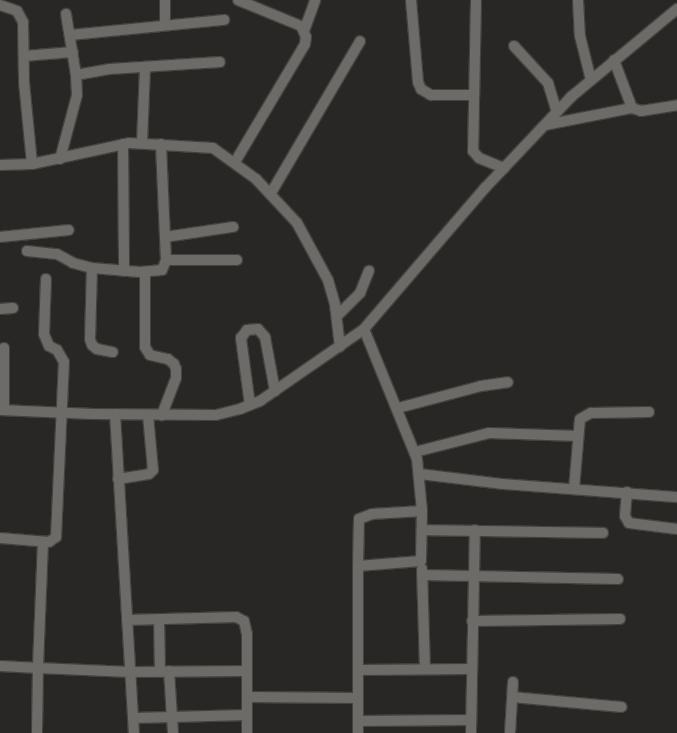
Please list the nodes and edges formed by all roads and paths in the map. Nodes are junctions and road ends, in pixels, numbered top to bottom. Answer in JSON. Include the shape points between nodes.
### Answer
{"nodes":[{"id":1,"x":165,"y":0,"type":"edge"},
{"id":2,"x":238,"y":0,"type":"edge"},
{"id":3,"x":315,"y":0,"type":"edge"},
{"id":4,"x":411,"y":0,"type":"edge"},
{"id":5,"x":476,"y":0,"type":"edge"},
{"id":6,"x":578,"y":0,"type":"edge"},
{"id":7,"x":6,"y":4,"type":"edge"},
{"id":8,"x":677,"y":9,"type":"edge"},
{"id":9,"x":66,"y":14,"type":"dead end"},
{"id":10,"x":224,"y":20,"type":"dead end"},
{"id":11,"x":165,"y":24,"type":"junction"},
{"id":12,"x":304,"y":31,"type":"junction"},
{"id":13,"x":70,"y":35,"type":"junction"},
{"id":14,"x":360,"y":41,"type":"dead end"},
{"id":15,"x":514,"y":46,"type":"dead end"},
{"id":16,"x":73,"y":52,"type":"junction"},
{"id":17,"x":24,"y":56,"type":"junction"},
{"id":18,"x":614,"y":60,"type":"junction"},
{"id":19,"x":220,"y":62,"type":"dead end"},
{"id":20,"x":145,"y":68,"type":"junction"},
{"id":21,"x":76,"y":75,"type":"junction"},
{"id":22,"x":591,"y":80,"type":"junction"},
{"id":23,"x":474,"y":95,"type":"junction"},
{"id":24,"x":677,"y":106,"type":"edge"},
{"id":25,"x":632,"y":108,"type":"junction"},
{"id":26,"x":557,"y":112,"type":"junction"},
{"id":27,"x":545,"y":125,"type":"junction"},
{"id":28,"x":142,"y":143,"type":"junction"},
{"id":29,"x":122,"y":144,"type":"junction"},
{"id":30,"x":161,"y":144,"type":"junction"},
{"id":31,"x":60,"y":159,"type":"junction"},
{"id":32,"x":235,"y":162,"type":"junction"},
{"id":33,"x":32,"y":164,"type":"junction"},
{"id":34,"x":0,"y":165,"type":"edge"},
{"id":35,"x":504,"y":168,"type":"junction"},
{"id":36,"x":271,"y":193,"type":"junction"},
{"id":37,"x":233,"y":227,"type":"dead end"},
{"id":38,"x":69,"y":230,"type":"dead end"},
{"id":39,"x":0,"y":236,"type":"edge"},
{"id":40,"x":165,"y":236,"type":"junction"},
{"id":41,"x":27,"y":251,"type":"dead end"},
{"id":42,"x":166,"y":260,"type":"junction"},
{"id":43,"x":237,"y":260,"type":"dead end"},
{"id":44,"x":92,"y":268,"type":"junction"},
{"id":45,"x":124,"y":271,"type":"junction"},
{"id":46,"x":370,"y":271,"type":"dead end"},
{"id":47,"x":145,"y":272,"type":"junction"},
{"id":48,"x":46,"y":279,"type":"dead end"},
{"id":49,"x":13,"y":308,"type":"dead end"},
{"id":50,"x":0,"y":309,"type":"edge"},
{"id":51,"x":337,"y":316,"type":"junction"},
{"id":52,"x":364,"y":329,"type":"junction"},
{"id":53,"x":4,"y":348,"type":"dead end"},
{"id":54,"x":340,"y":348,"type":"junction"},
{"id":55,"x":113,"y":352,"type":"dead end"},
{"id":56,"x":508,"y":382,"type":"dead end"},
{"id":57,"x":275,"y":391,"type":"junction"},
{"id":58,"x":250,"y":405,"type":"junction"},
{"id":59,"x":398,"y":408,"type":"junction"},
{"id":60,"x":2,"y":410,"type":"edge"},
{"id":61,"x":649,"y":412,"type":"dead end"},
{"id":62,"x":63,"y":413,"type":"junction"},
{"id":63,"x":115,"y":414,"type":"junction"},
{"id":64,"x":148,"y":415,"type":"junction"},
{"id":65,"x":162,"y":415,"type":"junction"},
{"id":66,"x":578,"y":436,"type":"junction"},
{"id":67,"x":415,"y":452,"type":"junction"},
{"id":68,"x":420,"y":474,"type":"junction"},
{"id":69,"x":118,"y":479,"type":"junction"},
{"id":70,"x":574,"y":489,"type":"junction"},
{"id":71,"x":627,"y":492,"type":"junction"},
{"id":72,"x":677,"y":497,"type":"edge"},
{"id":73,"x":422,"y":511,"type":"junction"},
{"id":74,"x":677,"y":529,"type":"edge"},
{"id":75,"x":422,"y":530,"type":"junction"},
{"id":76,"x":475,"y":530,"type":"junction"},
{"id":77,"x":603,"y":534,"type":"dead end"},
{"id":78,"x":0,"y":538,"type":"edge"},
{"id":79,"x":43,"y":542,"type":"junction"},
{"id":80,"x":421,"y":561,"type":"junction"},
{"id":81,"x":358,"y":566,"type":"junction"},
{"id":82,"x":422,"y":575,"type":"junction"},
{"id":83,"x":472,"y":576,"type":"junction"},
{"id":84,"x":618,"y":579,"type":"dead end"},
{"id":85,"x":159,"y":619,"type":"junction"},
{"id":86,"x":620,"y":619,"type":"dead end"},
{"id":87,"x":127,"y":620,"type":"junction"},
{"id":88,"x":472,"y":621,"type":"junction"},
{"id":89,"x":0,"y":666,"type":"edge"},
{"id":90,"x":38,"y":668,"type":"junction"},
{"id":91,"x":425,"y":669,"type":"junction"},
{"id":92,"x":471,"y":669,"type":"junction"},
{"id":93,"x":358,"y":670,"type":"junction"},
{"id":94,"x":247,"y":671,"type":"junction"},
{"id":95,"x":131,"y":672,"type":"junction"},
{"id":96,"x":165,"y":672,"type":"junction"},
{"id":97,"x":513,"y":682,"type":"dead end"},
{"id":98,"x":512,"y":696,"type":"junction"},
{"id":99,"x":247,"y":698,"type":"junction"},
{"id":100,"x":358,"y":698,"type":"junction"},
{"id":101,"x":622,"y":707,"type":"dead end"},
{"id":102,"x":247,"y":715,"type":"junction"},
{"id":103,"x":172,"y":717,"type":"junction"},
{"id":104,"x":134,"y":718,"type":"junction"},
{"id":105,"x":471,"y":720,"type":"junction"},
{"id":106,"x":358,"y":721,"type":"junction"},
{"id":107,"x":38,"y":733,"type":"edge"},
{"id":108,"x":134,"y":733,"type":"edge"},
{"id":109,"x":173,"y":733,"type":"edge"},
{"id":110,"x":247,"y":733,"type":"edge"},
{"id":111,"x":358,"y":733,"type":"edge"},
{"id":112,"x":470,"y":733,"type":"edge"},
{"id":113,"x":510,"y":733,"type":"edge"}],
"edges":[{"from":1,"to":11,"type":"street"},
{"from":2,"to":12,"type":"street","via":[[300,26]]},
{"from":3,"to":12,"type":"street"},
{"from":4,"to":23,"type":"street","via":[[418,82],[421,89],[431,94]]},
{"from":5,"to":23,"type":"street"},
{"from":6,"to":22,"type":"street","via":[[580,36]]},
{"from":7,"to":17,"type":"street","via":[[17,10],[21,16]]},
{"from":8,"to":18,"type":"street"},
{"from":9,"to":13,"type":"street"},
{"from":10,"to":11,"type":"street"},
{"from":11,"to":13,"type":"street"},
{"from":12,"to":32,"type":"street","via":[[305,44]]},
{"from":13,"to":16,"type":"street"},
{"from":14,"to":36,"type":"street"},
{"from":15,"to":26,"type":"street","via":[[548,83]]},
{"from":16,"to":17,"type":"street"},
{"from":16,"to":21,"type":"street"},
{"from":17,"to":33,"type":"street"},
{"from":18,"to":22,"type":"street"},
{"from":18,"to":25,"type":"street"},
{"from":19,"to":20,"type":"street"},
{"from":20,"to":21,"type":"street","via":[[110,69]]},
{"from":20,"to":28,"type":"street"},
{"from":21,"to":31,"type":"street","via":[[73,113]]},
{"from":22,"to":26,"type":"street"},
{"from":23,"to":35,"type":"street","via":[[473,151],[479,158]]},
{"from":24,"to":25,"type":"street","via":[[641,111]]},
{"from":25,"to":27,"type":"street"},
{"from":26,"to":27,"type":"street"},
{"from":27,"to":35,"type":"street"},
{"from":28,"to":29,"type":"street"},
{"from":28,"to":30,"type":"street"},
{"from":29,"to":31,"type":"street"},
{"from":29,"to":45,"type":"street"},
{"from":30,"to":32,"type":"street","via":[[213,148]]},
{"from":30,"to":40,"type":"street"},
{"from":31,"to":33,"type":"street"},
{"from":32,"to":36,"type":"street"},
{"from":33,"to":34,"type":"street"},
{"from":35,"to":52,"type":"street"},
{"from":36,"to":51,"type":"street","via":[[297,223],[313,248],[328,280]]},
{"from":37,"to":40,"type":"street"},
{"from":38,"to":39,"type":"street"},
{"from":40,"to":42,"type":"street"},
{"from":41,"to":44,"type":"street","via":[[57,254],[73,263]]},
{"from":42,"to":43,"type":"street"},
{"from":42,"to":47,"type":"street","via":[[162,270]]},
{"from":44,"to":45,"type":"street"},
{"from":44,"to":55,"type":"street","via":[[90,339],[97,349]]},
{"from":45,"to":47,"type":"street"},
{"from":46,"to":51,"type":"street","via":[[360,293]]},
{"from":47,"to":65,"type":"street","via":[[144,347],[150,355],[168,359],[176,369],[176,378]]},
{"from":48,"to":62,"type":"street","via":[[44,334],[49,346],[62,356]]},
{"from":49,"to":50,"type":"street"},
{"from":51,"to":54,"type":"street"},
{"from":52,"to":54,"type":"street"},
{"from":52,"to":59,"type":"street"},
{"from":53,"to":60,"type":"street"},
{"from":54,"to":57,"type":"street"},
{"from":56,"to":59,"type":"street"},
{"from":57,"to":58,"type":"street"},
{"from":57,"to":58,"type":"street","via":[[265,337],[258,330],[247,330],[241,338]]},
{"from":58,"to":65,"type":"street","via":[[216,415]]},
{"from":59,"to":67,"type":"street"},
{"from":60,"to":62,"type":"street"},
{"from":61,"to":66,"type":"street","via":[[585,415],[580,419]]},
{"from":62,"to":63,"type":"street"},
{"from":62,"to":79,"type":"street","via":[[56,537],[49,542]]},
{"from":63,"to":64,"type":"street"},
{"from":63,"to":69,"type":"street"},
{"from":64,"to":65,"type":"street"},
{"from":64,"to":69,"type":"street","via":[[153,470],[149,474]]},
{"from":66,"to":67,"type":"street","via":[[489,433]]},
{"from":66,"to":70,"type":"street"},
{"from":67,"to":68,"type":"street"},
{"from":68,"to":70,"type":"street"},
{"from":68,"to":73,"type":"street"},
{"from":69,"to":87,"type":"street"},
{"from":70,"to":71,"type":"street"},
{"from":71,"to":72,"type":"street"},
{"from":71,"to":74,"type":"street","via":[[625,516],[629,523]]},
{"from":73,"to":75,"type":"street"},
{"from":73,"to":81,"type":"street","via":[[372,514],[359,519]]},
{"from":75,"to":76,"type":"street"},
{"from":75,"to":80,"type":"street"},
{"from":76,"to":77,"type":"street"},
{"from":76,"to":83,"type":"street"},
{"from":78,"to":79,"type":"street"},
{"from":79,"to":90,"type":"street"},
{"from":80,"to":81,"type":"street"},
{"from":80,"to":82,"type":"street"},
{"from":81,"to":93,"type":"street"},
{"from":82,"to":83,"type":"street"},
{"from":82,"to":91,"type":"street"},
{"from":83,"to":84,"type":"street"},
{"from":83,"to":88,"type":"street"},
{"from":85,"to":87,"type":"street"},
{"from":85,"to":94,"type":"street","via":[[236,617],[244,621],[247,626]]},
{"from":85,"to":96,"type":"street"},
{"from":86,"to":88,"type":"street"},
{"from":87,"to":95,"type":"street"},
{"from":88,"to":92,"type":"street"},
{"from":89,"to":90,"type":"street"},
{"from":90,"to":95,"type":"street"},
{"from":90,"to":107,"type":"street"},
{"from":91,"to":92,"type":"street"},
{"from":91,"to":93,"type":"street"},
{"from":92,"to":105,"type":"street"},
{"from":93,"to":100,"type":"street"},
{"from":94,"to":96,"type":"street"},
{"from":94,"to":99,"type":"street"},
{"from":95,"to":96,"type":"street"},
{"from":95,"to":104,"type":"street"},
{"from":96,"to":103,"type":"street"},
{"from":97,"to":98,"type":"street"},
{"from":98,"to":101,"type":"street"},
{"from":98,"to":113,"type":"street"},
{"from":99,"to":100,"type":"street"},
{"from":99,"to":102,"type":"street"},
{"from":100,"to":106,"type":"street"},
{"from":102,"to":103,"type":"street"},
{"from":102,"to":110,"type":"street"},
{"from":103,"to":104,"type":"street"},
{"from":103,"to":109,"type":"street"},
{"from":104,"to":108,"type":"street"},
{"from":105,"to":106,"type":"street"},
{"from":105,"to":112,"type":"street"},
{"from":106,"to":111,"type":"street"}]}
